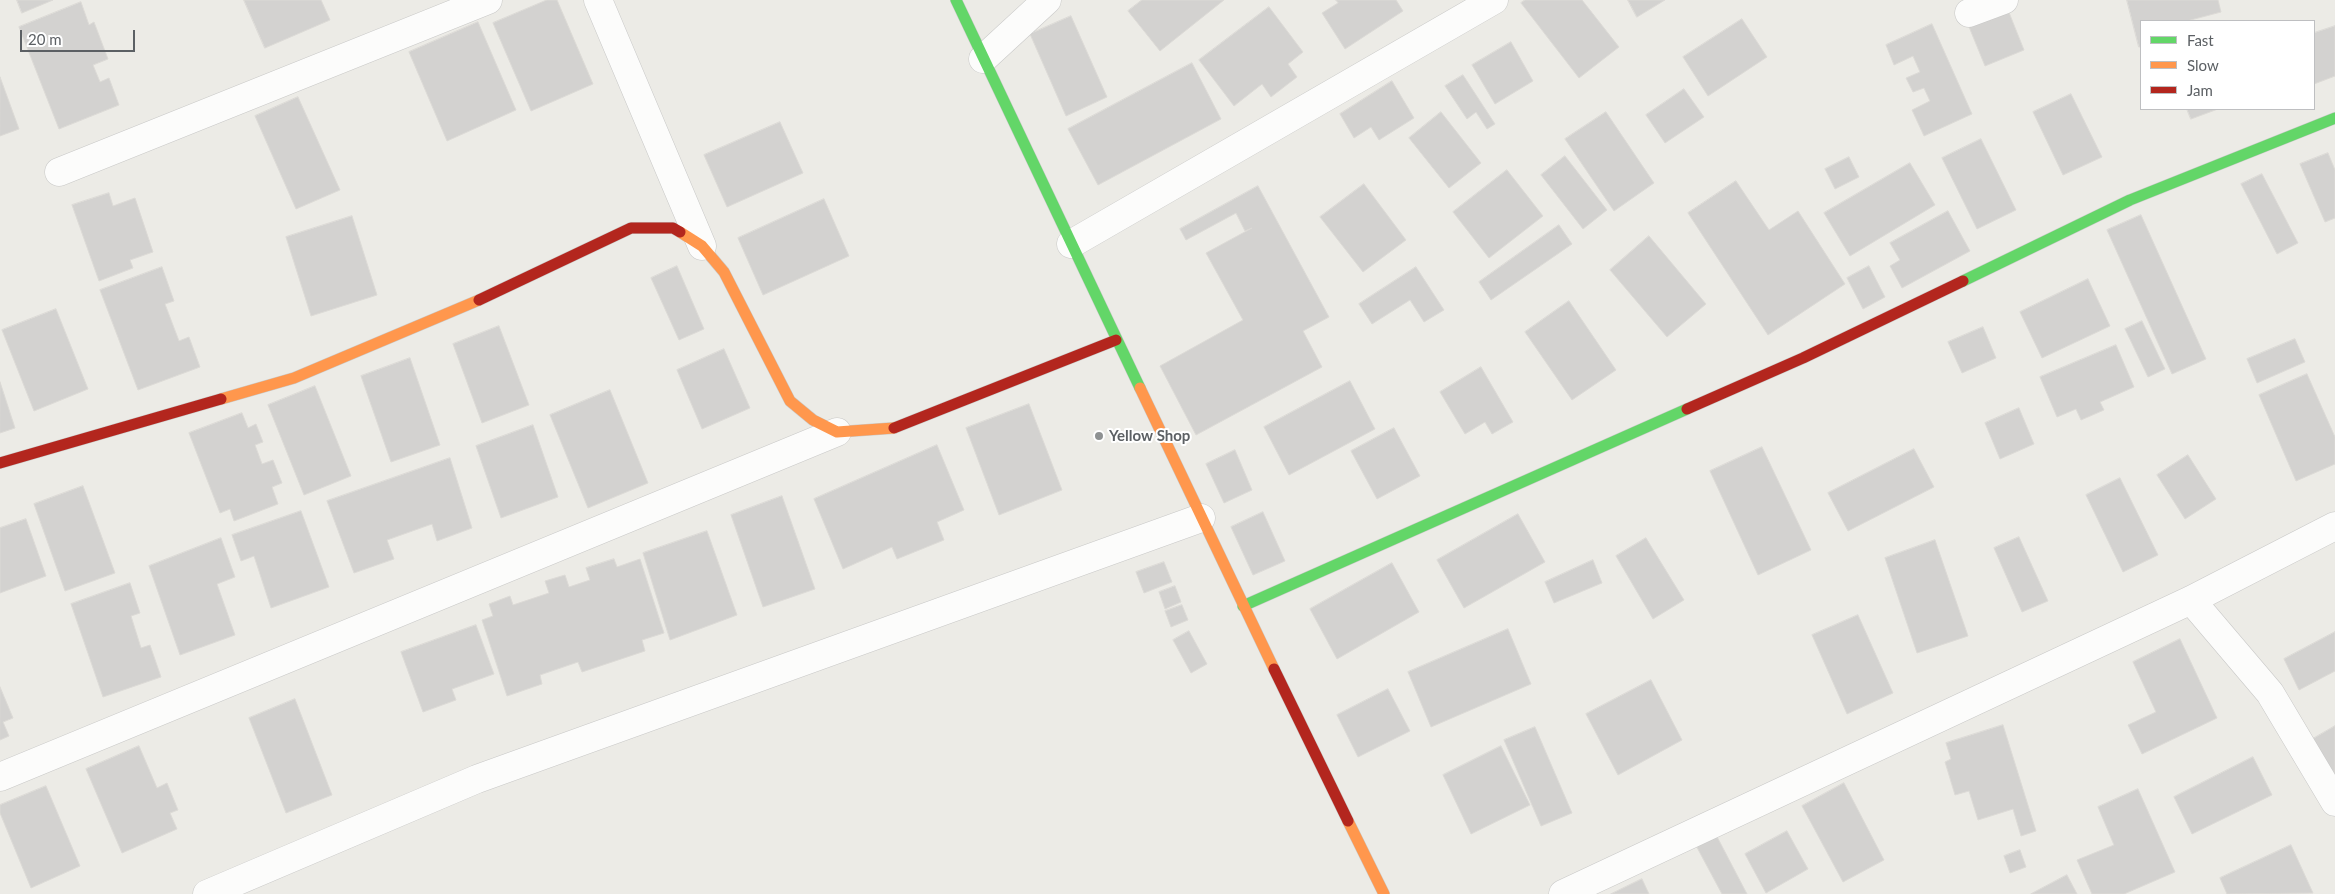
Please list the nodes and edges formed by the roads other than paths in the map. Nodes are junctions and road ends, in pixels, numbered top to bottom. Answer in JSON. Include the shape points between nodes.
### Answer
{"nodes":[{"id":1,"x":488,"y":0,"type":"edge"},
{"id":2,"x":598,"y":0,"type":"edge"},
{"id":3,"x":956,"y":0,"type":"edge"},
{"id":4,"x":1047,"y":0,"type":"edge"},
{"id":5,"x":1494,"y":0,"type":"edge"},
{"id":6,"x":2004,"y":0,"type":"edge"},
{"id":7,"x":1969,"y":13,"type":"dead end"},
{"id":8,"x":983,"y":60,"type":"junction"},
{"id":9,"x":2335,"y":118,"type":"edge"},
{"id":10,"x":59,"y":172,"type":"dead end"},
{"id":11,"x":1071,"y":244,"type":"junction"},
{"id":12,"x":702,"y":246,"type":"junction"},
{"id":13,"x":1116,"y":340,"type":"junction"},
{"id":14,"x":837,"y":432,"type":"junction"},
{"id":15,"x":0,"y":463,"type":"edge"},
{"id":16,"x":1202,"y":518,"type":"junction"},
{"id":17,"x":2335,"y":526,"type":"edge"},
{"id":18,"x":2190,"y":600,"type":"junction"},
{"id":19,"x":1243,"y":606,"type":"junction"},
{"id":20,"x":0,"y":777,"type":"edge"},
{"id":21,"x":2335,"y":802,"type":"edge"},
{"id":22,"x":207,"y":894,"type":"edge"},
{"id":23,"x":1384,"y":894,"type":"edge"},
{"id":24,"x":1563,"y":894,"type":"edge"}],
"edges":[{"from":1,"to":10,"type":"street"},
{"from":2,"to":12,"type":"street"},
{"from":3,"to":8,"type":"street"},
{"from":4,"to":8,"type":"street"},
{"from":5,"to":11,"type":"street"},
{"from":6,"to":7,"type":"street"},
{"from":8,"to":11,"type":"street"},
{"from":9,"to":19,"type":"street","via":[[2130,200],[1803,358]]},
{"from":11,"to":13,"type":"street"},
{"from":12,"to":14,"type":"street","via":[[724,272],[790,401],[813,420]]},
{"from":12,"to":15,"type":"street","via":[[673,228],[631,228],[460,309],[294,378]]},
{"from":13,"to":14,"type":"street","via":[[897,428]]},
{"from":13,"to":16,"type":"street"},
{"from":14,"to":20,"type":"street"},
{"from":16,"to":19,"type":"street"},
{"from":16,"to":22,"type":"street","via":[[477,778]]},
{"from":17,"to":18,"type":"street"},
{"from":18,"to":21,"type":"street","via":[[2270,693]]},
{"from":18,"to":24,"type":"street"},
{"from":19,"to":23,"type":"street"}]}
